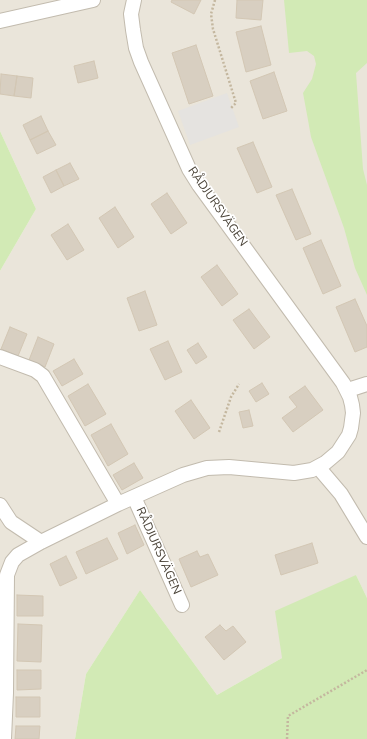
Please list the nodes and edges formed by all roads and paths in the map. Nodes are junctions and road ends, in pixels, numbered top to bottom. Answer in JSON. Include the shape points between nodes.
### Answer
{"nodes":[{"id":1,"x":93,"y":0,"type":"edge"},
{"id":2,"x":215,"y":0,"type":"edge"},
{"id":3,"x":132,"y":1,"type":"edge"},
{"id":4,"x":0,"y":21,"type":"edge"},
{"id":5,"x":232,"y":108,"type":"dead end"},
{"id":6,"x":0,"y":357,"type":"edge"},
{"id":7,"x":238,"y":384,"type":"dead end"},
{"id":8,"x":367,"y":384,"type":"edge"},
{"id":9,"x":348,"y":390,"type":"junction"},
{"id":10,"x":219,"y":432,"type":"dead end"},
{"id":11,"x":318,"y":467,"type":"junction"},
{"id":12,"x":134,"y":497,"type":"junction"},
{"id":13,"x":118,"y":504,"type":"junction"},
{"id":14,"x":0,"y":505,"type":"edge"},
{"id":15,"x":367,"y":538,"type":"edge"},
{"id":16,"x":40,"y":542,"type":"junction"},
{"id":17,"x":182,"y":605,"type":"dead end"},
{"id":18,"x":3,"y":637,"type":"edge"},
{"id":19,"x":367,"y":670,"type":"edge"},
{"id":20,"x":4,"y":739,"type":"edge"},
{"id":21,"x":287,"y":739,"type":"edge"}],
"edges":[{"from":1,"to":4,"type":"street"},
{"from":2,"to":5,"type":"path","via":[[211,14],[212,29],[236,103]]},
{"from":3,"to":9,"type":"street","name":"RÅDJURSVÄGEN","via":[[131,14],[136,48],[190,169]]},
{"from":6,"to":13,"type":"street","name":"RÅDJURSVÄGEN","via":[[35,370],[43,376]]},
{"from":7,"to":10,"type":"path","via":[[231,396]]},
{"from":8,"to":9,"type":"street"},
{"from":9,"to":11,"type":"street","name":"RÅDJURSVÄGEN","via":[[353,413],[351,428],[338,452]]},
{"from":11,"to":12,"type":"street","name":"RÅDJURSVÄGEN","via":[[294,473],[229,467],[207,468],[183,475]]},
{"from":11,"to":15,"type":"street","via":[[341,494]]},
{"from":12,"to":13,"type":"street","name":"RÅDJURSVÄGEN"},
{"from":12,"to":17,"type":"street","name":"RÅDJURSVÄGEN"},
{"from":13,"to":16,"type":"street","name":"RÅDJURSVÄGEN"},
{"from":14,"to":16,"type":"street","via":[[11,522]]},
{"from":16,"to":18,"type":"street","name":"RÅDJURSVÄGEN","via":[[18,555],[8,570]]},
{"from":18,"to":20,"type":"street","name":"RÅDJURSVÄGEN","via":[[6,693]]},
{"from":19,"to":21,"type":"path","via":[[288,716]]}]}
